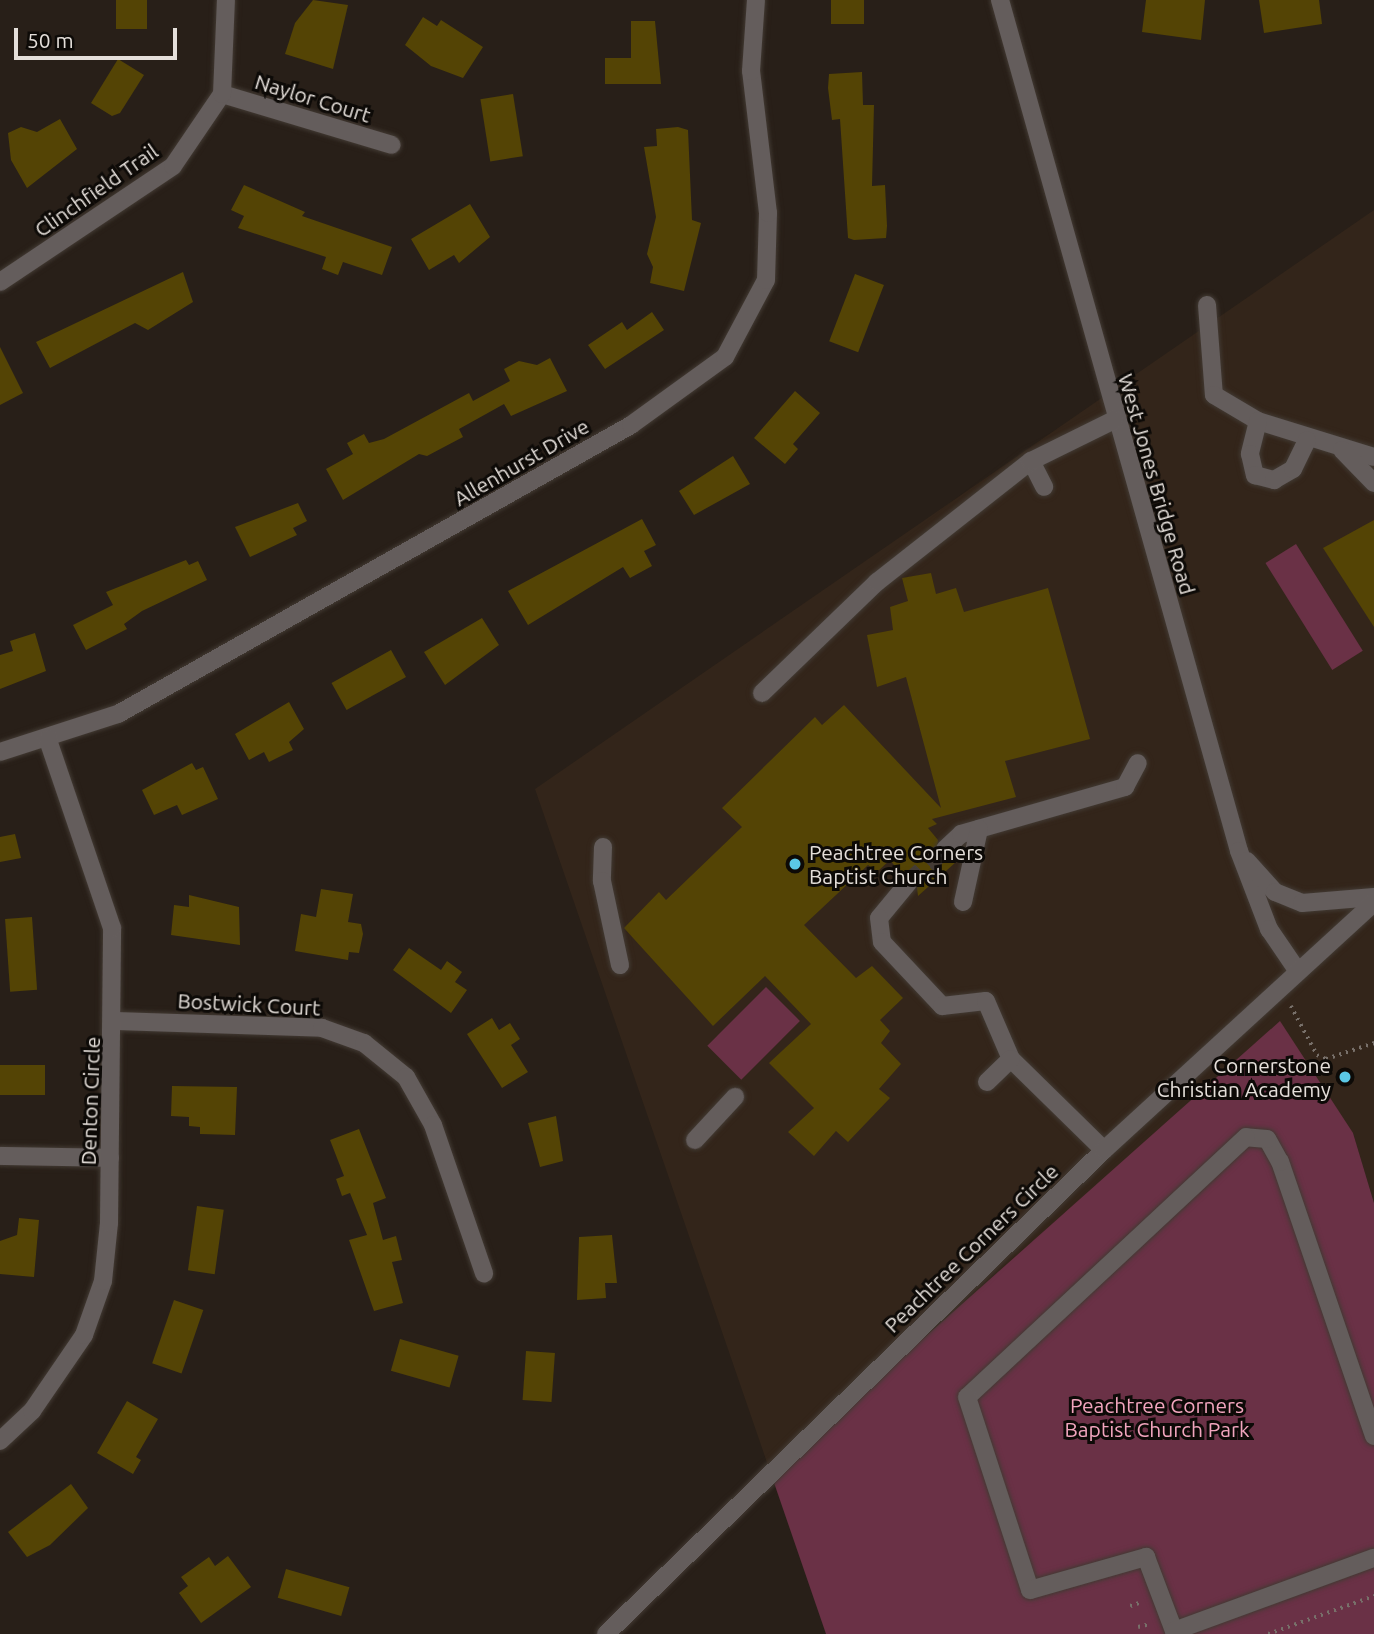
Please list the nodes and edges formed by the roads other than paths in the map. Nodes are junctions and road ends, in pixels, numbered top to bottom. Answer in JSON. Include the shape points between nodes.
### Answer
{"nodes":[{"id":1,"x":226,"y":0,"type":"edge"},
{"id":2,"x":756,"y":0,"type":"edge"},
{"id":3,"x":1000,"y":0,"type":"edge"},
{"id":4,"x":222,"y":94,"type":"junction"},
{"id":5,"x":391,"y":145,"type":"dead end"},
{"id":6,"x":0,"y":282,"type":"edge"},
{"id":7,"x":1206,"y":305,"type":"dead end"},
{"id":8,"x":1114,"y":420,"type":"junction"},
{"id":9,"x":1258,"y":421,"type":"junction"},
{"id":10,"x":1307,"y":440,"type":"junction"},
{"id":11,"x":1342,"y":450,"type":"junction"},
{"id":12,"x":1374,"y":457,"type":"edge"},
{"id":13,"x":1031,"y":461,"type":"junction"},
{"id":14,"x":1374,"y":483,"type":"edge"},
{"id":15,"x":1044,"y":487,"type":"dead end"},
{"id":16,"x":762,"y":693,"type":"dead end"},
{"id":17,"x":48,"y":740,"type":"junction"},
{"id":18,"x":0,"y":752,"type":"edge"},
{"id":19,"x":1138,"y":763,"type":"dead end"},
{"id":20,"x":979,"y":829,"type":"junction"},
{"id":21,"x":603,"y":847,"type":"dead end"},
{"id":22,"x":945,"y":849,"type":"tunnel mouth"},
{"id":23,"x":1239,"y":851,"type":"junction"},
{"id":24,"x":908,"y":883,"type":"tunnel mouth"},
{"id":25,"x":1374,"y":897,"type":"edge"},
{"id":26,"x":963,"y":902,"type":"dead end"},
{"id":27,"x":1374,"y":903,"type":"edge"},
{"id":28,"x":620,"y":965,"type":"dead end"},
{"id":29,"x":1297,"y":970,"type":"junction"},
{"id":30,"x":116,"y":1021,"type":"junction"},
{"id":31,"x":1011,"y":1059,"type":"junction"},
{"id":32,"x":987,"y":1082,"type":"dead end"},
{"id":33,"x":735,"y":1097,"type":"dead end"},
{"id":34,"x":695,"y":1140,"type":"dead end"},
{"id":35,"x":1104,"y":1150,"type":"junction"},
{"id":36,"x":0,"y":1156,"type":"edge"},
{"id":37,"x":110,"y":1158,"type":"junction"},
{"id":38,"x":484,"y":1273,"type":"dead end"},
{"id":39,"x":1374,"y":1436,"type":"edge"},
{"id":40,"x":0,"y":1441,"type":"edge"},
{"id":41,"x":1374,"y":1558,"type":"edge"},
{"id":42,"x":606,"y":1634,"type":"edge"}],
"edges":[{"from":1,"to":4,"type":"street"},
{"from":2,"to":17,"type":"street","name":"Allenhurst Drive","via":[[751,71],[768,213],[766,279],[725,357],[631,425],[437,536],[118,714]]},
{"from":3,"to":8,"type":"street","name":"West Jones Bridge Road"},
{"from":4,"to":5,"type":"street","name":"Naylor Court"},
{"from":4,"to":6,"type":"street","name":"Clinchfield Trail","via":[[173,166]]},
{"from":7,"to":9,"type":"street","via":[[1214,395]]},
{"from":8,"to":13,"type":"street"},
{"from":8,"to":23,"type":"street","name":"West Jones Bridge Road"},
{"from":9,"to":10,"type":"street"},
{"from":9,"to":10,"type":"street","via":[[1250,454],[1255,475],[1275,480],[1293,469]]},
{"from":10,"to":11,"type":"street"},
{"from":11,"to":12,"type":"street"},
{"from":11,"to":14,"type":"street"},
{"from":13,"to":15,"type":"street"},
{"from":13,"to":16,"type":"street","via":[[877,582]]},
{"from":17,"to":18,"type":"street","name":"Allenhurst Drive"},
{"from":17,"to":30,"type":"street","name":"Denton Circle","via":[[113,928]]},
{"from":19,"to":20,"type":"street","via":[[1125,788]]},
{"from":20,"to":22,"type":"street"},
{"from":20,"to":26,"type":"street"},
{"from":21,"to":28,"type":"street","via":[[602,881]]},
{"from":23,"to":25,"type":"street","via":[[1275,892],[1303,903]]},
{"from":23,"to":29,"type":"street","name":"West Jones Bridge Road","via":[[1269,929]]},
{"from":24,"to":31,"type":"street","via":[[879,918],[882,942],[942,1006],[986,1001]]},
{"from":27,"to":29,"type":"street","name":"Peachtree Corners Circle"},
{"from":29,"to":35,"type":"street","name":"Peachtree Corners Circle"},
{"from":30,"to":37,"type":"street","name":"Denton Circle"},
{"from":30,"to":38,"type":"street","name":"Bostwick Court","via":[[322,1028],[365,1043],[406,1077],[433,1125]]},
{"from":31,"to":32,"type":"street"},
{"from":31,"to":35,"type":"street"},
{"from":33,"to":34,"type":"street"},
{"from":35,"to":42,"type":"street","name":"Peachtree Corners Circle"},
{"from":36,"to":37,"type":"street"},
{"from":37,"to":40,"type":"street","name":"Denton Circle","via":[[103,1281],[84,1335],[33,1411]]},
{"from":39,"to":41,"type":"street","via":[[1280,1162],[1267,1139],[1246,1137],[967,1397],[1030,1590],[1146,1557],[1174,1631]]}]}
